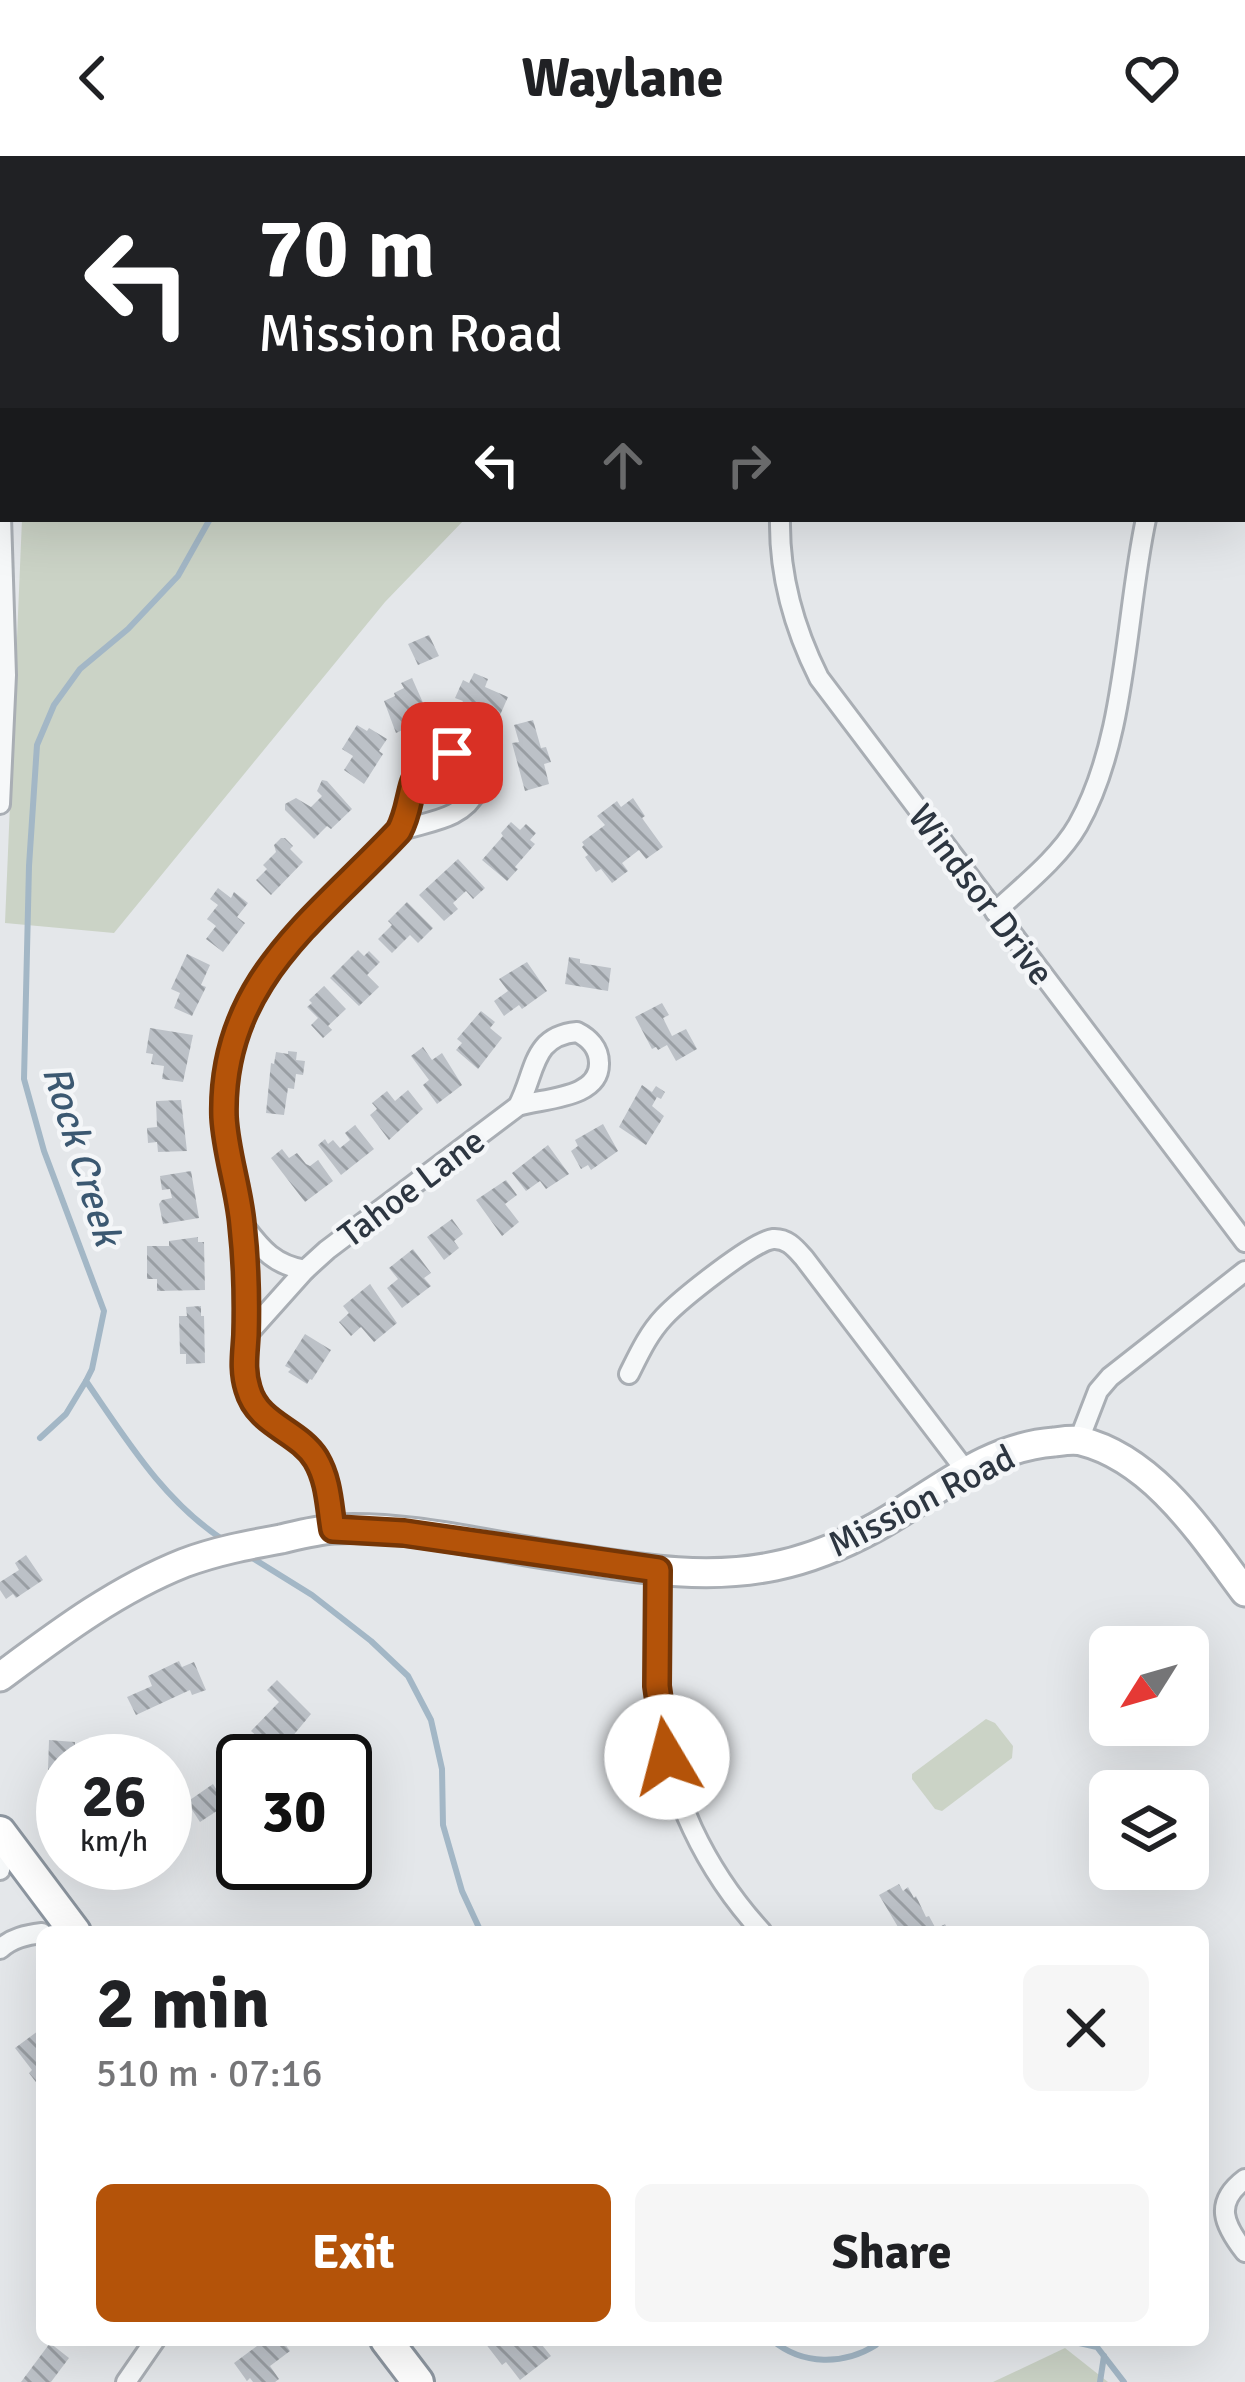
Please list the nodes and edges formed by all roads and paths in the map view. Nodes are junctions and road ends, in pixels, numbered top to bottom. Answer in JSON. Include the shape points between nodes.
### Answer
{"nodes":[{"id":1,"x":1,"y":522,"type":"edge"},
{"id":2,"x":781,"y":522,"type":"edge"},
{"id":3,"x":1145,"y":522,"type":"edge"},
{"id":4,"x":2,"y":589,"type":"edge"},
{"id":5,"x":0,"y":805,"type":"edge"},
{"id":6,"x":399,"y":831,"type":"junction"},
{"id":7,"x":994,"y":911,"type":"junction"},
{"id":8,"x":518,"y":1106,"type":"junction"},
{"id":9,"x":242,"y":1224,"type":"junction"},
{"id":10,"x":1245,"y":1242,"type":"edge"},
{"id":11,"x":305,"y":1270,"type":"junction"},
{"id":12,"x":1245,"y":1271,"type":"edge"},
{"id":13,"x":246,"y":1336,"type":"junction"},
{"id":14,"x":629,"y":1374,"type":"dead end"},
{"id":15,"x":1079,"y":1440,"type":"junction"},
{"id":16,"x":966,"y":1471,"type":"junction"},
{"id":17,"x":325,"y":1531,"type":"junction"},
{"id":18,"x":658,"y":1570,"type":"junction"},
{"id":19,"x":1245,"y":1592,"type":"edge"},
{"id":20,"x":0,"y":1677,"type":"edge"},
{"id":21,"x":2,"y":1847,"type":"edge"},
{"id":22,"x":70,"y":1926,"type":"edge"},
{"id":23,"x":758,"y":1926,"type":"edge"},
{"id":24,"x":36,"y":1934,"type":"edge"},
{"id":25,"x":0,"y":1949,"type":"edge"},
{"id":26,"x":1245,"y":2179,"type":"edge"},
{"id":27,"x":1245,"y":2252,"type":"edge"},
{"id":28,"x":151,"y":2346,"type":"edge"},
{"id":29,"x":391,"y":2346,"type":"edge"},
{"id":30,"x":126,"y":2382,"type":"edge"},
{"id":31,"x":418,"y":2382,"type":"edge"}],
"edges":[{"from":1,"to":4,"type":"street"},
{"from":2,"to":7,"type":"street","name":"Windsor Drive","via":[[791,609],[819,678]]},
{"from":3,"to":7,"type":"street","via":[[1116,708],[1094,791],[1076,829]]},
{"from":4,"to":5,"type":"street"},
{"from":6,"to":6,"type":"street","via":[[419,768],[444,754],[466,760],[477,790],[466,807]]},
{"from":6,"to":9,"type":"street","via":[[287,943],[243,1015],[224,1113]]},
{"from":7,"to":10,"type":"street","name":"Windsor Drive"},
{"from":8,"to":8,"type":"street","name":"Tahoe Lane","via":[[538,1053],[553,1037],[577,1032],[592,1042],[599,1070],[589,1085]]},
{"from":8,"to":11,"type":"street","name":"Tahoe Lane"},
{"from":9,"to":11,"type":"street","name":"Tahoe Lane","via":[[272,1259]]},
{"from":9,"to":13,"type":"street"},
{"from":11,"to":13,"type":"street","name":"Tahoe Lane"},
{"from":12,"to":15,"type":"street","via":[[1110,1377]]},
{"from":13,"to":17,"type":"street","via":[[248,1393],[314,1456],[327,1481]]},
{"from":14,"to":16,"type":"street","via":[[644,1342],[692,1293],[769,1239],[787,1240]]},
{"from":15,"to":16,"type":"main road","name":"Mission Road","via":[[1007,1451]]},
{"from":15,"to":19,"type":"main road","via":[[1148,1478]]},
{"from":16,"to":18,"type":"main road","name":"Mission Road","via":[[880,1525],[801,1559],[730,1573]]},
{"from":17,"to":18,"type":"main road","name":"Mission Road","via":[[404,1533]]},
{"from":17,"to":20,"type":"main road","name":"Mission Road","via":[[234,1547],[168,1571],[67,1627]]},
{"from":18,"to":23,"type":"street","via":[[659,1715],[674,1784],[709,1860]]},
{"from":21,"to":22,"type":"highway"},
{"from":24,"to":25,"type":"street"},
{"from":26,"to":27,"type":"street","via":[[1223,2212]]},
{"from":28,"to":30,"type":"street"},
{"from":29,"to":31,"type":"highway"}]}
